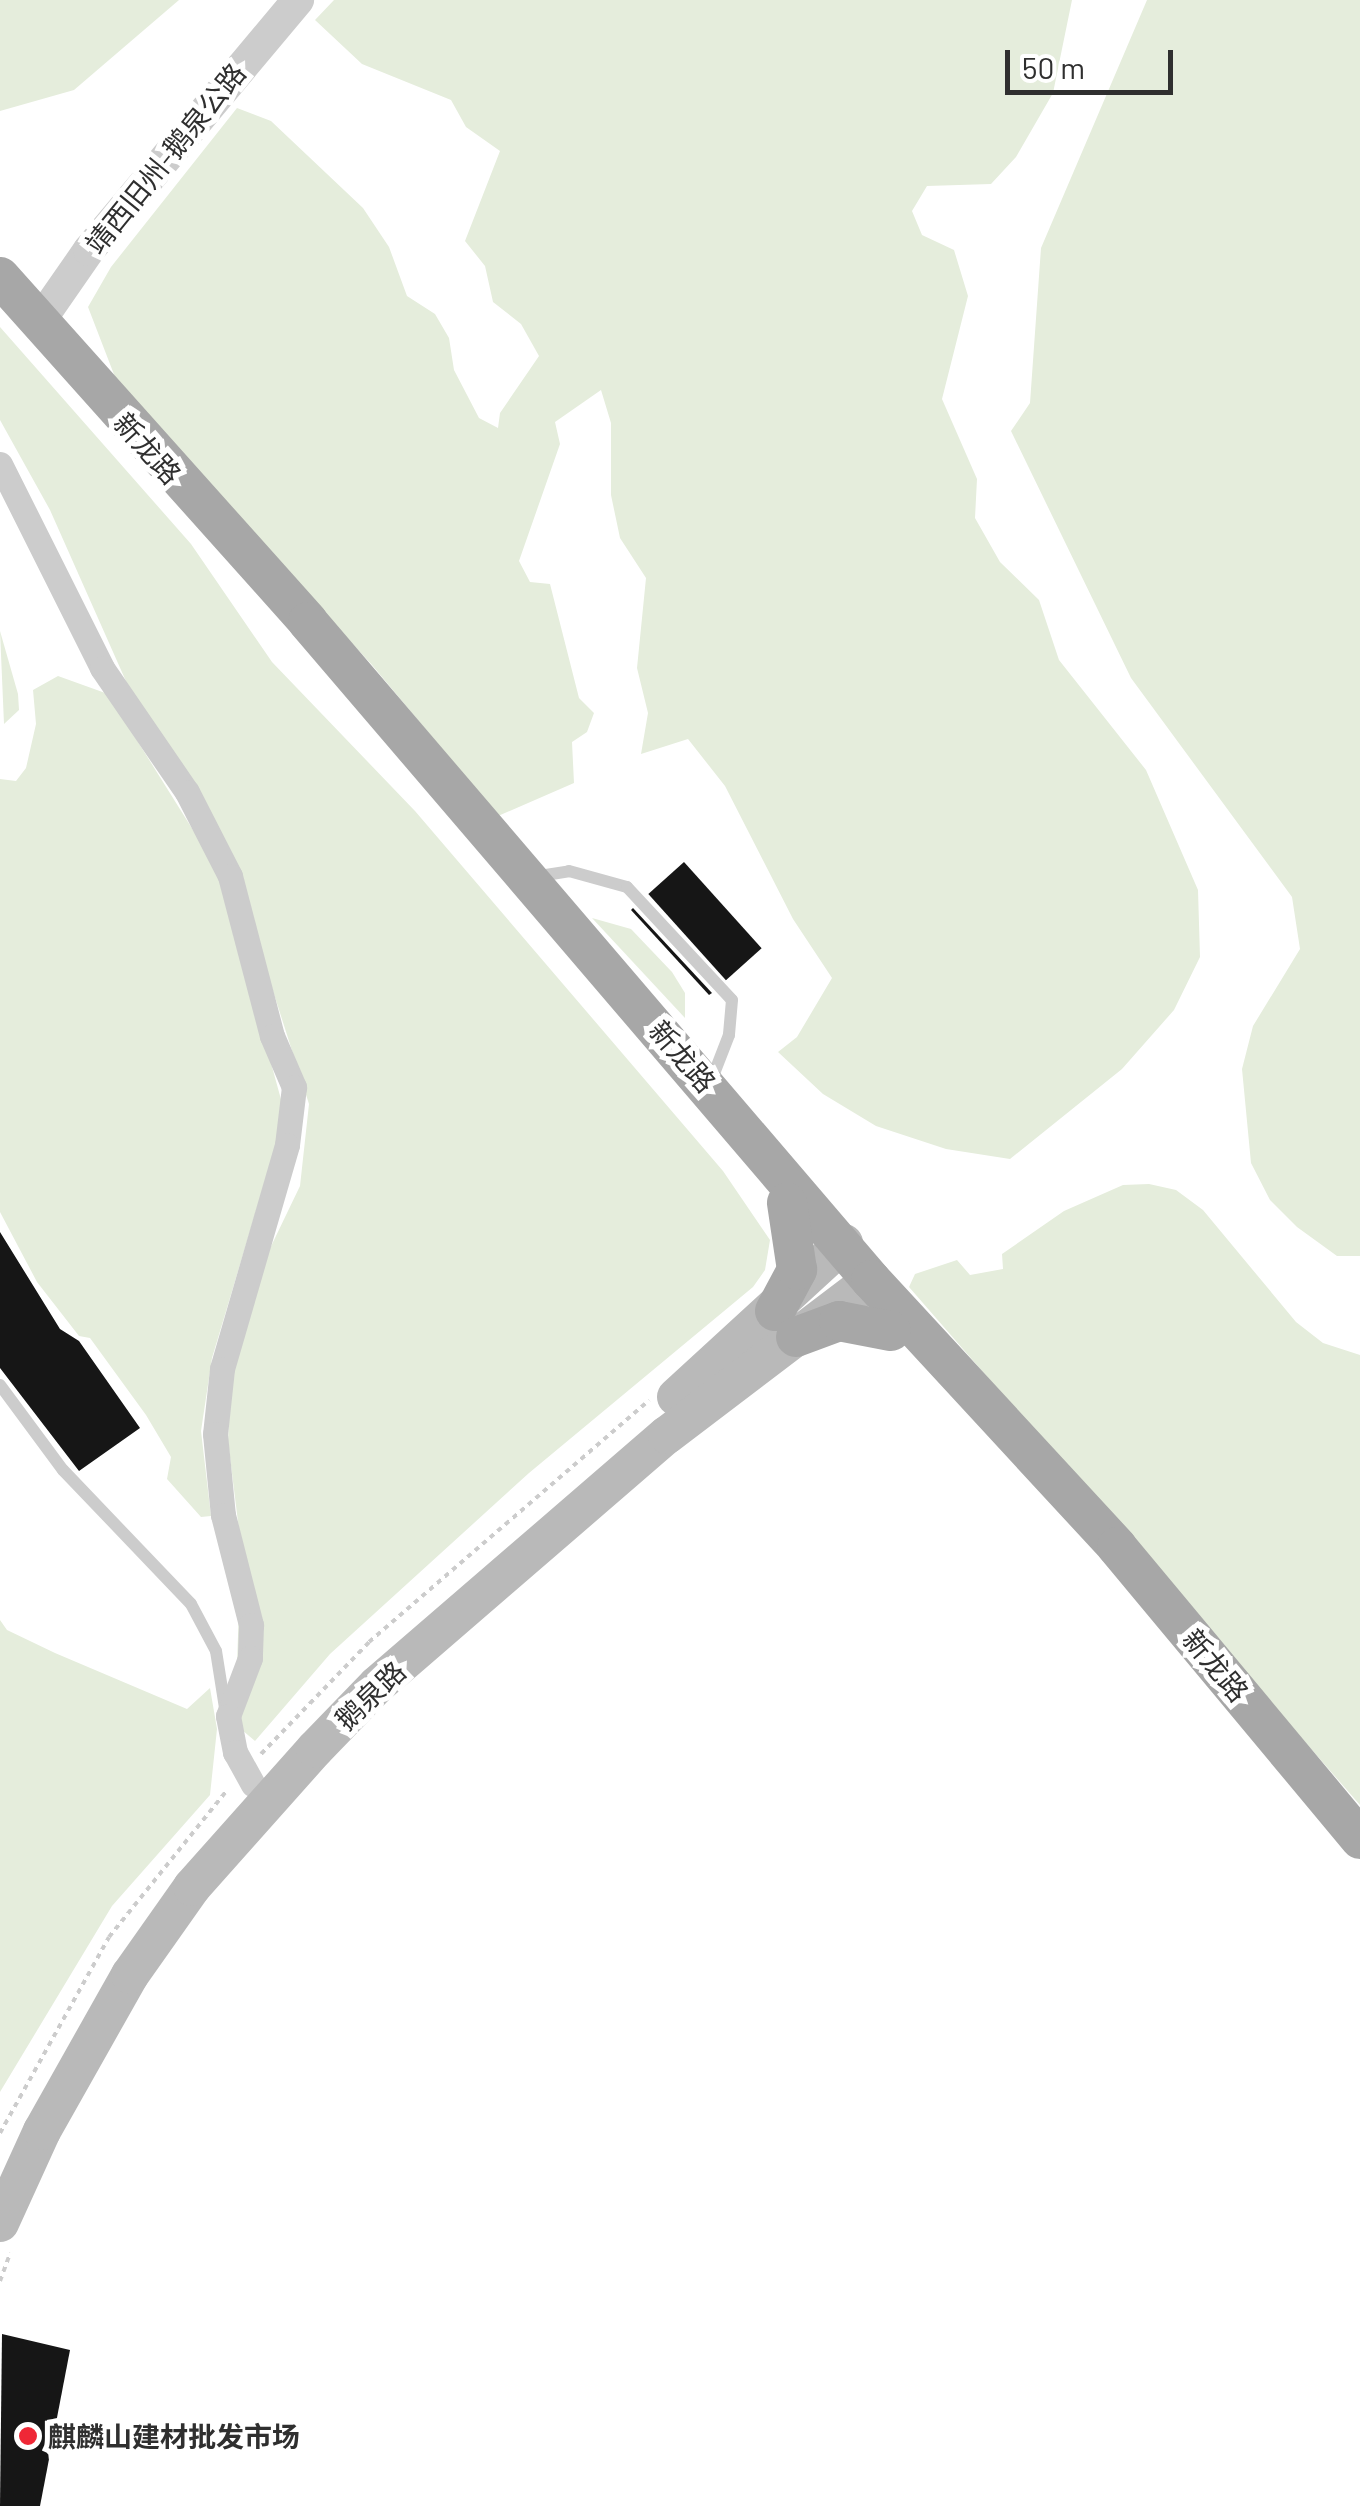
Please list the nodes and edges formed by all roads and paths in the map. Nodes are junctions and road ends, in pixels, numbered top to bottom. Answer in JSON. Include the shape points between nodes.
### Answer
{"nodes":[{"id":1,"x":298,"y":0,"type":"edge"},
{"id":2,"x":0,"y":277,"type":"edge"},
{"id":3,"x":0,"y":304,"type":"edge"},
{"id":4,"x":39,"y":322,"type":"junction"},
{"id":5,"x":0,"y":464,"type":"edge"},
{"id":6,"x":530,"y":878,"type":"junction"},
{"id":7,"x":709,"y":1086,"type":"junction"},
{"id":8,"x":787,"y":1203,"type":"junction"},
{"id":9,"x":836,"y":1250,"type":"junction"},
{"id":10,"x":863,"y":1286,"type":"junction"},
{"id":11,"x":785,"y":1324,"type":"junction"},
{"id":12,"x":891,"y":1331,"type":"junction"},
{"id":13,"x":0,"y":1385,"type":"edge"},
{"id":14,"x":228,"y":1716,"type":"junction"},
{"id":15,"x":253,"y":1784,"type":"junction"},
{"id":16,"x":1360,"y":1839,"type":"edge"},
{"id":17,"x":1360,"y":1860,"type":"edge"},
{"id":18,"x":0,"y":2170,"type":"edge"},
{"id":19,"x":8,"y":2229,"type":"edge"},
{"id":20,"x":0,"y":2281,"type":"edge"}],
"edges":[{"from":1,"to":4,"type":"street","name":"靖西旧州-鹅泉公路","via":[[89,250]]},
{"from":2,"to":4,"type":"main road","name":"新龙路"},
{"from":3,"to":8,"type":"main road","name":"新龙路"},
{"from":4,"to":6,"type":"main road","name":"新龙路"},
{"from":5,"to":14,"type":"street","via":[[102,668],[187,792],[218,851],[272,1036],[294,1087],[287,1145],[229,1338],[218,1401],[223,1515],[251,1625],[250,1658]]},
{"from":6,"to":7,"type":"main road","name":"新龙路"},
{"from":6,"to":7,"type":"lane","via":[[552,869],[628,887],[732,1000],[729,1035]]},
{"from":7,"to":9,"type":"main road","name":"新龙路"},
{"from":8,"to":9,"type":"main road","name":"新龙路"},
{"from":8,"to":11,"type":"main road","via":[[797,1270]]},
{"from":9,"to":10,"type":"main road","name":"新龙路"},
{"from":9,"to":11,"type":"main road","name":"鹅泉路"},
{"from":10,"to":11,"type":"main road","name":"鹅泉路"},
{"from":10,"to":12,"type":"main road","name":"新龙路"},
{"from":10,"to":16,"type":"main road","name":"新龙路","via":[[1117,1547]]},
{"from":11,"to":12,"type":"main road","via":[[839,1321]]},
{"from":11,"to":15,"type":"main road","name":"鹅泉路","via":[[360,1670]]},
{"from":11,"to":19,"type":"main road","name":"鹅泉路","via":[[377,1685],[243,1827],[130,1976],[42,2130]]},
{"from":12,"to":17,"type":"main road","name":"新龙路","via":[[1097,1553]]},
{"from":13,"to":14,"type":"lane","via":[[63,1470],[191,1604],[216,1651]]},
{"from":14,"to":15,"type":"street","via":[[235,1752]]},
{"from":15,"to":18,"type":"main road","name":"鹅泉路","via":[[135,1927]]},
{"from":19,"to":20,"type":"path"}]}
